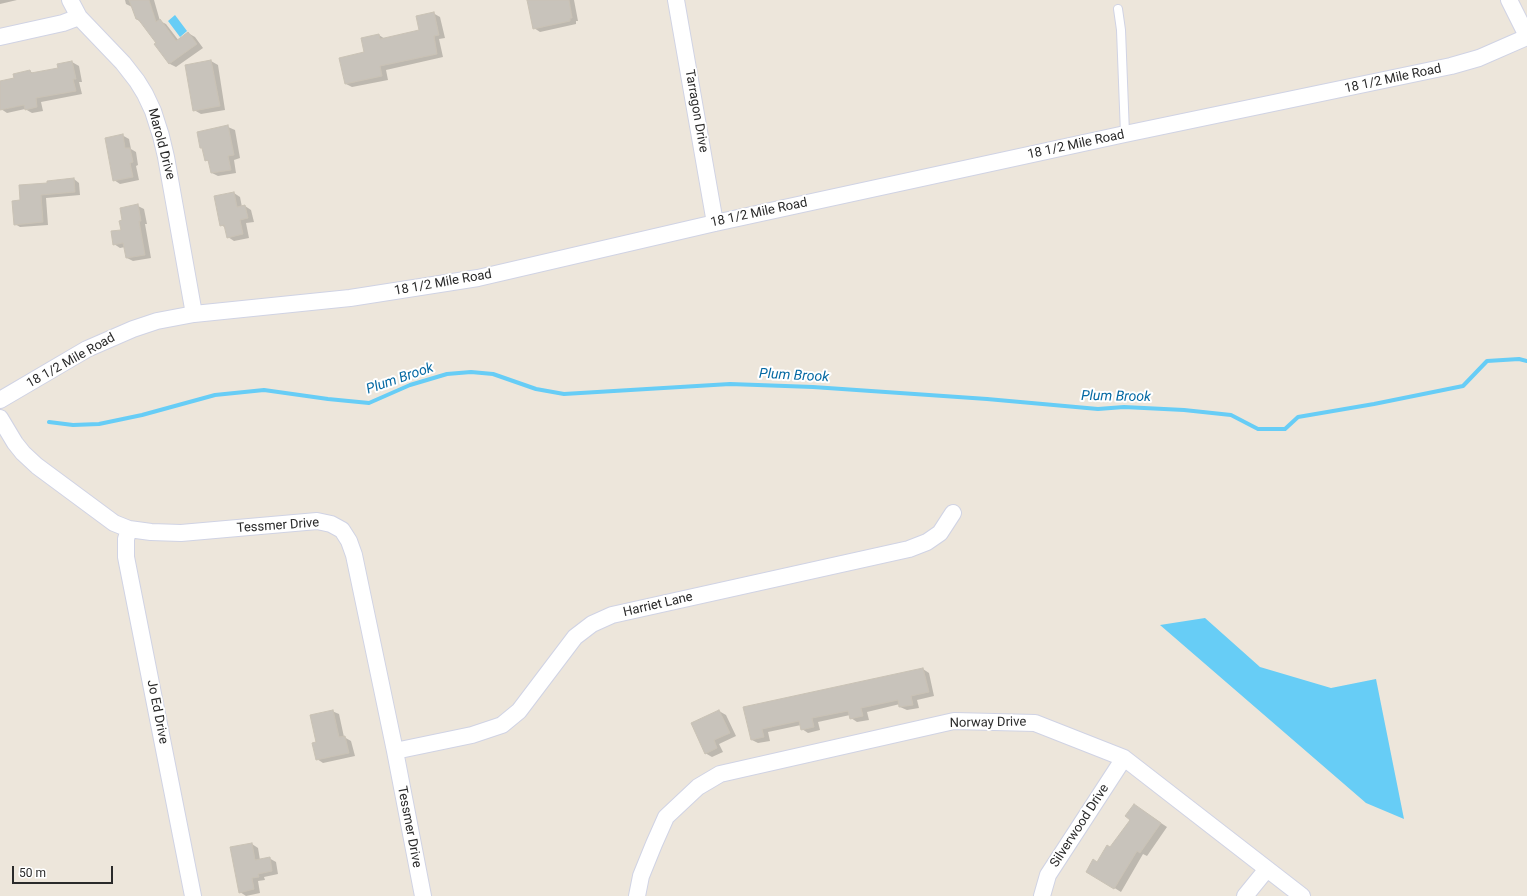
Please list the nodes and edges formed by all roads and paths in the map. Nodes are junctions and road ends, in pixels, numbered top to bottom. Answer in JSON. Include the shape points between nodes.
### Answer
{"nodes":[{"id":1,"x":70,"y":0,"type":"edge"},
{"id":2,"x":676,"y":0,"type":"edge"},
{"id":3,"x":1509,"y":0,"type":"edge"},
{"id":4,"x":1118,"y":9,"type":"dead end"},
{"id":5,"x":79,"y":17,"type":"junction"},
{"id":6,"x":1527,"y":36,"type":"edge"},
{"id":7,"x":0,"y":37,"type":"edge"},
{"id":8,"x":1125,"y":134,"type":"junction"},
{"id":9,"x":715,"y":223,"type":"junction"},
{"id":10,"x":194,"y":314,"type":"junction"},
{"id":11,"x":0,"y":400,"type":"edge"},
{"id":12,"x":0,"y":418,"type":"edge"},
{"id":13,"x":953,"y":513,"type":"dead end"},
{"id":14,"x":129,"y":529,"type":"junction"},
{"id":15,"x":394,"y":751,"type":"junction"},
{"id":16,"x":1124,"y":758,"type":"junction"},
{"id":17,"x":1267,"y":869,"type":"junction"},
{"id":18,"x":193,"y":896,"type":"edge"},
{"id":19,"x":423,"y":896,"type":"edge"},
{"id":20,"x":637,"y":896,"type":"edge"},
{"id":21,"x":1042,"y":896,"type":"edge"},
{"id":22,"x":1245,"y":896,"type":"edge"},
{"id":23,"x":1302,"y":896,"type":"edge"}],
"edges":[{"from":1,"to":5,"type":"street","name":"Marold Drive"},
{"from":2,"to":9,"type":"street","name":"Tarragon Drive"},
{"from":3,"to":6,"type":"street"},
{"from":4,"to":8,"type":"lane"},
{"from":5,"to":7,"type":"street"},
{"from":5,"to":10,"type":"street","name":"Marold Drive","via":[[128,69],[146,94],[153,111],[166,157]]},
{"from":6,"to":8,"type":"street","name":"18 1/2 Mile Road","via":[[1479,58],[1451,66]]},
{"from":8,"to":9,"type":"street","name":"18 1/2 Mile Road"},
{"from":9,"to":10,"type":"street","name":"18 1/2 Mile Road","via":[[478,278],[350,298]]},
{"from":10,"to":11,"type":"street","name":"18 1/2 Mile Road","via":[[157,321],[110,338]]},
{"from":12,"to":14,"type":"street","name":"Tessmer Drive","via":[[15,443],[37,466],[114,523]]},
{"from":13,"to":15,"type":"street","name":"Harriet Lane","via":[[940,533],[927,542],[909,549],[612,615],[592,624],[575,637],[519,711],[502,725],[472,735]]},
{"from":14,"to":15,"type":"street","name":"Tessmer Drive","via":[[180,533],[317,521],[342,530],[354,555]]},
{"from":14,"to":18,"type":"street","name":"Jo Ed Drive","via":[[126,557]]},
{"from":15,"to":19,"type":"street","name":"Tessmer Drive"},
{"from":16,"to":17,"type":"street","name":"Norway Drive"},
{"from":16,"to":20,"type":"street","name":"Norway Drive","via":[[1035,723],[954,721],[720,774],[698,787],[666,818],[641,876]]},
{"from":16,"to":21,"type":"street","name":"Silverwood Drive","via":[[1048,875]]},
{"from":17,"to":22,"type":"street"},
{"from":17,"to":23,"type":"street","name":"Norway Drive"}]}
